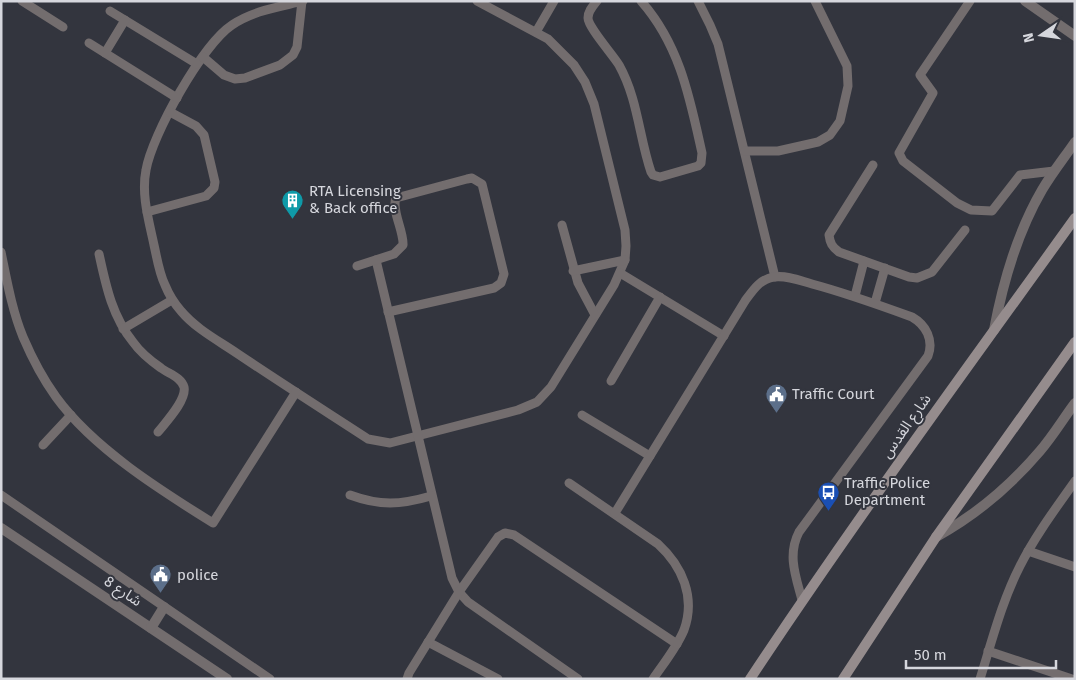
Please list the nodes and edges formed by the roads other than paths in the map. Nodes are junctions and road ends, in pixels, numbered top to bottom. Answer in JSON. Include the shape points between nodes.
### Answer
{"nodes":[{"id":1,"x":22,"y":1,"type":"edge"},
{"id":2,"x":302,"y":1,"type":"edge"},
{"id":3,"x":554,"y":1,"type":"edge"},
{"id":4,"x":597,"y":1,"type":"edge"},
{"id":5,"x":642,"y":1,"type":"edge"},
{"id":6,"x":698,"y":1,"type":"edge"},
{"id":7,"x":814,"y":1,"type":"edge"},
{"id":8,"x":970,"y":1,"type":"edge"},
{"id":9,"x":1025,"y":1,"type":"edge"},
{"id":10,"x":483,"y":3,"type":"edge"},
{"id":11,"x":110,"y":11,"type":"dead end"},
{"id":12,"x":125,"y":20,"type":"junction"},
{"id":13,"x":63,"y":27,"type":"dead end"},
{"id":14,"x":536,"y":32,"type":"junction"},
{"id":15,"x":1075,"y":36,"type":"edge"},
{"id":16,"x":89,"y":43,"type":"dead end"},
{"id":17,"x":105,"y":53,"type":"junction"},
{"id":18,"x":200,"y":60,"type":"junction"},
{"id":19,"x":177,"y":98,"type":"junction"},
{"id":20,"x":170,"y":112,"type":"junction"},
{"id":21,"x":1075,"y":142,"type":"edge"},
{"id":22,"x":745,"y":151,"type":"junction"},
{"id":23,"x":873,"y":165,"type":"dead end"},
{"id":24,"x":1054,"y":171,"type":"junction"},
{"id":25,"x":147,"y":212,"type":"junction"},
{"id":26,"x":1075,"y":218,"type":"edge"},
{"id":27,"x":562,"y":226,"type":"dead end"},
{"id":28,"x":965,"y":230,"type":"dead end"},
{"id":29,"x":1,"y":252,"type":"edge"},
{"id":30,"x":99,"y":254,"type":"dead end"},
{"id":31,"x":376,"y":260,"type":"junction"},
{"id":32,"x":625,"y":260,"type":"junction"},
{"id":33,"x":864,"y":261,"type":"junction"},
{"id":34,"x":357,"y":266,"type":"dead end"},
{"id":35,"x":885,"y":268,"type":"junction"},
{"id":36,"x":573,"y":271,"type":"junction"},
{"id":37,"x":620,"y":272,"type":"junction"},
{"id":38,"x":775,"y":277,"type":"junction"},
{"id":39,"x":855,"y":296,"type":"junction"},
{"id":40,"x":660,"y":297,"type":"junction"},
{"id":41,"x":172,"y":300,"type":"junction"},
{"id":42,"x":875,"y":303,"type":"junction"},
{"id":43,"x":388,"y":312,"type":"junction"},
{"id":44,"x":595,"y":315,"type":"junction"},
{"id":45,"x":123,"y":329,"type":"junction"},
{"id":46,"x":994,"y":330,"type":"junction"},
{"id":47,"x":724,"y":336,"type":"junction"},
{"id":48,"x":1075,"y":342,"type":"edge"},
{"id":49,"x":1072,"y":349,"type":"edge"},
{"id":50,"x":611,"y":381,"type":"dead end"},
{"id":51,"x":296,"y":392,"type":"junction"},
{"id":52,"x":1075,"y":404,"type":"edge"},
{"id":53,"x":71,"y":415,"type":"junction"},
{"id":54,"x":582,"y":415,"type":"dead end"},
{"id":55,"x":158,"y":432,"type":"dead end"},
{"id":56,"x":418,"y":437,"type":"junction"},
{"id":57,"x":43,"y":445,"type":"dead end"},
{"id":58,"x":650,"y":456,"type":"junction"},
{"id":59,"x":1075,"y":481,"type":"edge"},
{"id":60,"x":569,"y":483,"type":"dead end"},
{"id":61,"x":1,"y":495,"type":"edge"},
{"id":62,"x":350,"y":495,"type":"dead end"},
{"id":63,"x":431,"y":496,"type":"junction"},
{"id":64,"x":615,"y":513,"type":"junction"},
{"id":65,"x":1,"y":528,"type":"edge"},
{"id":66,"x":936,"y":537,"type":"junction"},
{"id":67,"x":1028,"y":552,"type":"junction"},
{"id":68,"x":1075,"y":567,"type":"edge"},
{"id":69,"x":460,"y":592,"type":"junction"},
{"id":70,"x":802,"y":600,"type":"junction"},
{"id":71,"x":164,"y":607,"type":"junction"},
{"id":72,"x":152,"y":628,"type":"junction"},
{"id":73,"x":428,"y":642,"type":"junction"},
{"id":74,"x":676,"y":644,"type":"junction"},
{"id":75,"x":988,"y":651,"type":"junction"},
{"id":76,"x":227,"y":679,"type":"edge"},
{"id":77,"x":270,"y":679,"type":"edge"},
{"id":78,"x":407,"y":679,"type":"edge"},
{"id":79,"x":498,"y":679,"type":"edge"},
{"id":80,"x":578,"y":679,"type":"edge"},
{"id":81,"x":654,"y":679,"type":"edge"},
{"id":82,"x":750,"y":679,"type":"edge"},
{"id":83,"x":843,"y":679,"type":"edge"},
{"id":84,"x":980,"y":679,"type":"edge"},
{"id":85,"x":1072,"y":679,"type":"edge"}],
"edges":[{"from":1,"to":13,"type":"lane"},
{"from":2,"to":18,"type":"lane","via":[[246,17],[222,33]]},
{"from":2,"to":18,"type":"lane","via":[[297,47],[293,55],[280,65],[235,79],[224,76]]},
{"from":3,"to":14,"type":"lane"},
{"from":4,"to":5,"type":"lane","via":[[589,12],[589,23],[626,79],[651,172],[660,177],[698,166],[702,154],[689,93],[676,56],[658,22]]},
{"from":6,"to":22,"type":"lane","via":[[718,44]]},
{"from":7,"to":22,"type":"lane","via":[[847,66],[848,86],[840,121],[830,135],[818,142],[778,151]]},
{"from":8,"to":24,"type":"lane","via":[[920,75],[933,93],[900,153],[903,161],[957,203],[971,210],[992,211],[1020,175]]},
{"from":9,"to":15,"type":"street"},
{"from":10,"to":14,"type":"lane"},
{"from":11,"to":12,"type":"lane"},
{"from":12,"to":17,"type":"lane"},
{"from":12,"to":18,"type":"lane"},
{"from":14,"to":32,"type":"lane","via":[[574,65],[594,104],[625,230]]},
{"from":16,"to":17,"type":"lane"},
{"from":17,"to":19,"type":"lane"},
{"from":18,"to":19,"type":"lane"},
{"from":19,"to":20,"type":"lane"},
{"from":20,"to":25,"type":"lane","via":[[146,171]]},
{"from":20,"to":25,"type":"lane","via":[[196,126],[204,135],[214,188],[206,196]]},
{"from":21,"to":24,"type":"street"},
{"from":22,"to":38,"type":"lane"},
{"from":23,"to":33,"type":"lane","via":[[830,235],[833,248]]},
{"from":24,"to":46,"type":"street","via":[[1018,241]]},
{"from":25,"to":41,"type":"lane","via":[[159,269]]},
{"from":26,"to":46,"type":"main road","name":"شارع القدس"},
{"from":27,"to":36,"type":"lane"},
{"from":28,"to":35,"type":"lane","via":[[932,272],[925,276],[909,277]]},
{"from":29,"to":53,"type":"lane","via":[[22,335],[43,377]]},
{"from":30,"to":45,"type":"lane","via":[[114,312]]},
{"from":31,"to":34,"type":"lane"},
{"from":31,"to":43,"type":"lane"},
{"from":31,"to":43,"type":"lane","via":[[394,254],[402,245],[394,203],[396,198],[472,178],[482,184],[504,274],[501,283],[494,288]]},
{"from":32,"to":36,"type":"lane"},
{"from":32,"to":37,"type":"lane"},
{"from":33,"to":35,"type":"lane"},
{"from":33,"to":39,"type":"lane"},
{"from":35,"to":42,"type":"lane"},
{"from":36,"to":44,"type":"lane"},
{"from":37,"to":40,"type":"lane"},
{"from":37,"to":44,"type":"lane"},
{"from":38,"to":39,"type":"lane"},
{"from":38,"to":47,"type":"lane","via":[[755,287]]},
{"from":39,"to":42,"type":"lane"},
{"from":40,"to":47,"type":"lane"},
{"from":40,"to":50,"type":"lane"},
{"from":41,"to":45,"type":"lane"},
{"from":41,"to":51,"type":"lane","via":[[196,325]]},
{"from":42,"to":70,"type":"lane","via":[[919,321],[928,333],[930,352],[794,540],[792,558]]},
{"from":43,"to":56,"type":"lane"},
{"from":44,"to":56,"type":"lane","via":[[551,387],[537,402]]},
{"from":45,"to":55,"type":"lane","via":[[133,344],[184,386],[182,401]]},
{"from":46,"to":70,"type":"main road","name":"شارع القدس"},
{"from":47,"to":58,"type":"lane"},
{"from":48,"to":49,"type":"main road"},
{"from":49,"to":66,"type":"main road"},
{"from":51,"to":53,"type":"lane","via":[[213,523],[137,473]]},
{"from":51,"to":56,"type":"lane","via":[[375,442],[390,443]]},
{"from":52,"to":66,"type":"street","via":[[1041,450],[1004,488],[961,523]]},
{"from":53,"to":57,"type":"lane"},
{"from":54,"to":58,"type":"lane"},
{"from":56,"to":63,"type":"lane"},
{"from":58,"to":64,"type":"lane"},
{"from":59,"to":67,"type":"lane"},
{"from":60,"to":64,"type":"lane"},
{"from":61,"to":71,"type":"lane"},
{"from":62,"to":63,"type":"lane","via":[[398,504]]},
{"from":63,"to":69,"type":"lane","via":[[447,562]]},
{"from":64,"to":74,"type":"lane","via":[[658,544],[679,567],[688,606],[684,629]]},
{"from":65,"to":72,"type":"street","name":"شارع 8"},
{"from":66,"to":83,"type":"main road"},
{"from":67,"to":68,"type":"lane"},
{"from":67,"to":75,"type":"lane","via":[[1004,602]]},
{"from":69,"to":73,"type":"lane"},
{"from":69,"to":74,"type":"lane","via":[[498,537],[510,533]]},
{"from":69,"to":80,"type":"lane","via":[[481,612]]},
{"from":70,"to":82,"type":"main road","name":"شارع القدس"},
{"from":71,"to":72,"type":"street"},
{"from":71,"to":77,"type":"lane"},
{"from":72,"to":76,"type":"street","name":"شارع 8"},
{"from":73,"to":78,"type":"lane"},
{"from":73,"to":79,"type":"lane"},
{"from":74,"to":81,"type":"lane"},
{"from":75,"to":84,"type":"lane"},
{"from":75,"to":85,"type":"lane"}]}
